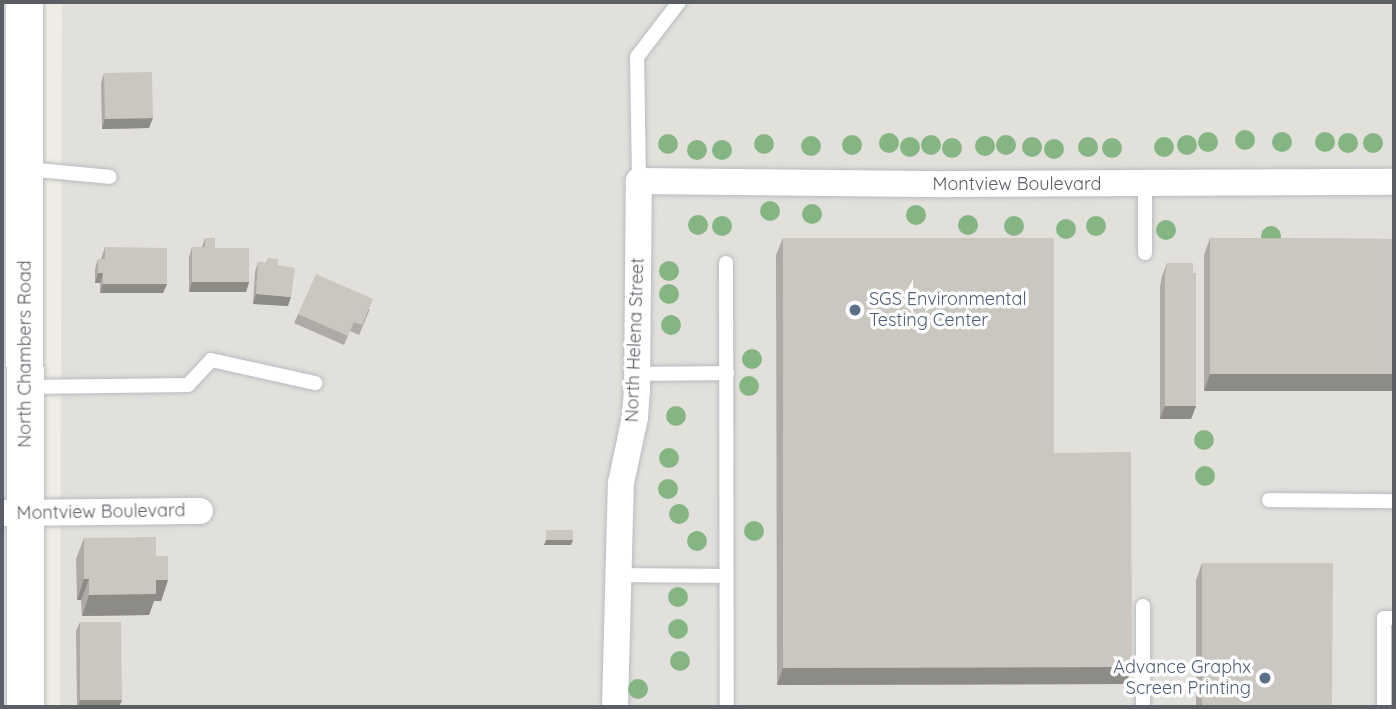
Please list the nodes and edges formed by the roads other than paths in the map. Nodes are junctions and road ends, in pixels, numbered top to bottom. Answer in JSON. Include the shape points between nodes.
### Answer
{"nodes":[{"id":1,"x":24,"y":2,"type":"edge"},
{"id":2,"x":679,"y":2,"type":"edge"},
{"id":3,"x":25,"y":169,"type":"junction"},
{"id":4,"x":110,"y":177,"type":"dead end"},
{"id":5,"x":639,"y":181,"type":"junction"},
{"id":6,"x":1394,"y":182,"type":"edge"},
{"id":7,"x":1145,"y":183,"type":"junction"},
{"id":8,"x":1145,"y":253,"type":"dead end"},
{"id":9,"x":726,"y":263,"type":"dead end"},
{"id":10,"x":727,"y":373,"type":"junction"},
{"id":11,"x":637,"y":374,"type":"junction"},
{"id":12,"x":315,"y":383,"type":"dead end"},
{"id":13,"x":25,"y":387,"type":"junction"},
{"id":14,"x":1269,"y":500,"type":"dead end"},
{"id":15,"x":1394,"y":500,"type":"edge"},
{"id":16,"x":200,"y":511,"type":"dead end"},
{"id":17,"x":14,"y":513,"type":"edge"},
{"id":18,"x":617,"y":575,"type":"junction"},
{"id":19,"x":726,"y":576,"type":"junction"},
{"id":20,"x":1143,"y":607,"type":"dead end"},
{"id":21,"x":1394,"y":618,"type":"edge"},
{"id":22,"x":25,"y":707,"type":"edge"},
{"id":23,"x":615,"y":707,"type":"edge"},
{"id":24,"x":727,"y":707,"type":"edge"},
{"id":25,"x":1143,"y":707,"type":"edge"},
{"id":26,"x":1384,"y":707,"type":"edge"}],
"edges":[{"from":1,"to":3,"type":"main road","name":"North Chambers Road"},
{"from":2,"to":5,"type":"lane","via":[[636,57]]},
{"from":3,"to":4,"type":"lane"},
{"from":3,"to":13,"type":"main road","name":"North Chambers Road"},
{"from":5,"to":7,"type":"street","name":"Montview Boulevard"},
{"from":5,"to":11,"type":"street","name":"North Helena Street"},
{"from":6,"to":7,"type":"street","name":"Montview Boulevard"},
{"from":7,"to":8,"type":"lane"},
{"from":9,"to":10,"type":"lane"},
{"from":10,"to":11,"type":"lane"},
{"from":10,"to":19,"type":"lane"},
{"from":11,"to":18,"type":"street","name":"North Helena Street","via":[[635,417],[621,482]]},
{"from":12,"to":13,"type":"lane","via":[[211,360],[188,385]]},
{"from":13,"to":17,"type":"main road","name":"North Chambers Road"},
{"from":14,"to":15,"type":"lane"},
{"from":16,"to":17,"type":"street","name":"Montview Boulevard"},
{"from":17,"to":22,"type":"main road","name":"North Chambers Road"},
{"from":18,"to":19,"type":"lane"},
{"from":18,"to":23,"type":"street","name":"North Helena Street"},
{"from":19,"to":24,"type":"lane"},
{"from":20,"to":25,"type":"lane"},
{"from":21,"to":26,"type":"lane","via":[[1384,618]]}]}
